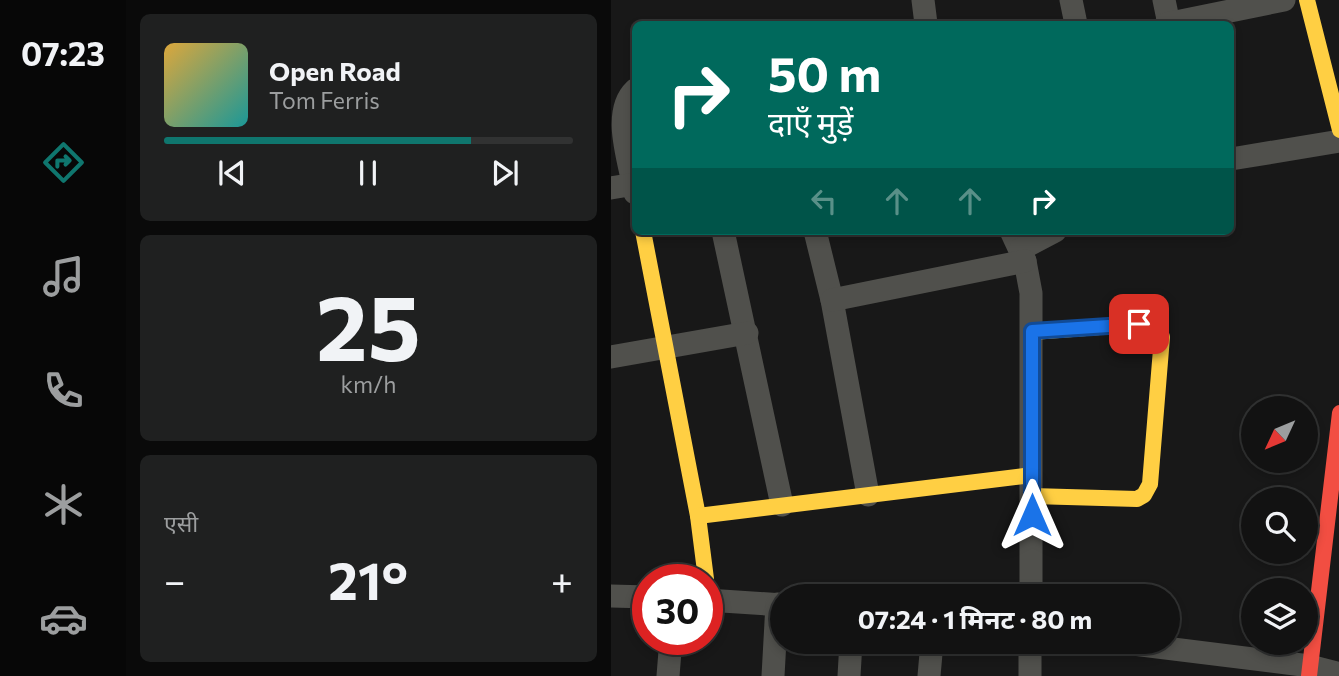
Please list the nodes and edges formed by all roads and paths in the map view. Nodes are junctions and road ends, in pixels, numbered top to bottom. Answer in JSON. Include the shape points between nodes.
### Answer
{"nodes":[{"id":1,"x":923,"y":0,"type":"edge"},
{"id":2,"x":1071,"y":0,"type":"edge"},
{"id":3,"x":1164,"y":0,"type":"edge"},
{"id":4,"x":1284,"y":0,"type":"edge"},
{"id":5,"x":1307,"y":0,"type":"edge"},
{"id":6,"x":926,"y":21,"type":"edge"},
{"id":7,"x":1075,"y":21,"type":"edge"},
{"id":8,"x":1167,"y":21,"type":"edge"},
{"id":9,"x":1182,"y":21,"type":"edge"},
{"id":10,"x":1328,"y":42,"type":"edge"},
{"id":11,"x":632,"y":93,"type":"edge"},
{"id":12,"x":1339,"y":130,"type":"edge"},
{"id":13,"x":1339,"y":141,"type":"edge"},
{"id":14,"x":1234,"y":158,"type":"edge"},
{"id":15,"x":632,"y":174,"type":"edge"},
{"id":16,"x":632,"y":187,"type":"edge"},
{"id":17,"x":611,"y":188,"type":"edge"},
{"id":18,"x":644,"y":235,"type":"edge"},
{"id":19,"x":724,"y":235,"type":"edge"},
{"id":20,"x":816,"y":235,"type":"edge"},
{"id":21,"x":1046,"y":235,"type":"edge"},
{"id":22,"x":1019,"y":247,"type":"edge"},
{"id":23,"x":832,"y":300,"type":"junction"},
{"id":24,"x":1032,"y":331,"type":"junction"},
{"id":25,"x":747,"y":333,"type":"junction"},
{"id":26,"x":664,"y":348,"type":"junction"},
{"id":27,"x":611,"y":357,"type":"edge"},
{"id":28,"x":1339,"y":413,"type":"edge"},
{"id":29,"x":1032,"y":485,"type":"junction"},
{"id":30,"x":868,"y":495,"type":"junction"},
{"id":31,"x":783,"y":505,"type":"junction"},
{"id":32,"x":698,"y":516,"type":"junction"},
{"id":33,"x":704,"y":564,"type":"edge"},
{"id":34,"x":1031,"y":584,"type":"edge"},
{"id":35,"x":723,"y":595,"type":"edge"},
{"id":36,"x":611,"y":596,"type":"edge"},
{"id":37,"x":632,"y":597,"type":"edge"},
{"id":38,"x":770,"y":602,"type":"edge"},
{"id":39,"x":1180,"y":652,"type":"edge"},
{"id":40,"x":775,"y":654,"type":"edge"},
{"id":41,"x":850,"y":654,"type":"edge"},
{"id":42,"x":931,"y":654,"type":"edge"},
{"id":43,"x":1030,"y":654,"type":"edge"},
{"id":44,"x":670,"y":655,"type":"edge"},
{"id":45,"x":1309,"y":671,"type":"edge"},
{"id":46,"x":1339,"y":674,"type":"edge"},
{"id":47,"x":668,"y":676,"type":"edge"},
{"id":48,"x":773,"y":676,"type":"edge"},
{"id":49,"x":849,"y":676,"type":"edge"},
{"id":50,"x":929,"y":676,"type":"edge"},
{"id":51,"x":1030,"y":676,"type":"edge"}],
"edges":[{"from":1,"to":6,"type":"street"},
{"from":2,"to":7,"type":"street"},
{"from":3,"to":8,"type":"street"},
{"from":4,"to":9,"type":"street"},
{"from":5,"to":10,"type":"street"},
{"from":10,"to":12,"type":"street"},
{"from":11,"to":15,"type":"street","via":[[622,110],[621,125]]},
{"from":13,"to":14,"type":"street"},
{"from":16,"to":17,"type":"street"},
{"from":18,"to":26,"type":"street"},
{"from":19,"to":25,"type":"street"},
{"from":20,"to":23,"type":"street"},
{"from":21,"to":22,"type":"street"},
{"from":22,"to":23,"type":"street"},
{"from":22,"to":24,"type":"street","via":[[1031,293]]},
{"from":23,"to":30,"type":"street"},
{"from":24,"to":29,"type":"street"},
{"from":24,"to":29,"type":"street","via":[[1139,324],[1159,328],[1162,337],[1149,484],[1144,495],[1137,499]]},
{"from":25,"to":26,"type":"street"},
{"from":25,"to":31,"type":"street"},
{"from":26,"to":27,"type":"street"},
{"from":26,"to":32,"type":"street"},
{"from":28,"to":45,"type":"street"},
{"from":29,"to":30,"type":"street"},
{"from":29,"to":34,"type":"street"},
{"from":30,"to":31,"type":"street"},
{"from":31,"to":32,"type":"street"},
{"from":32,"to":33,"type":"street"},
{"from":35,"to":38,"type":"street"},
{"from":36,"to":37,"type":"street"},
{"from":39,"to":45,"type":"street"},
{"from":40,"to":48,"type":"street"},
{"from":41,"to":49,"type":"street"},
{"from":42,"to":50,"type":"street"},
{"from":43,"to":51,"type":"street"},
{"from":44,"to":47,"type":"street"},
{"from":45,"to":46,"type":"street"}]}
